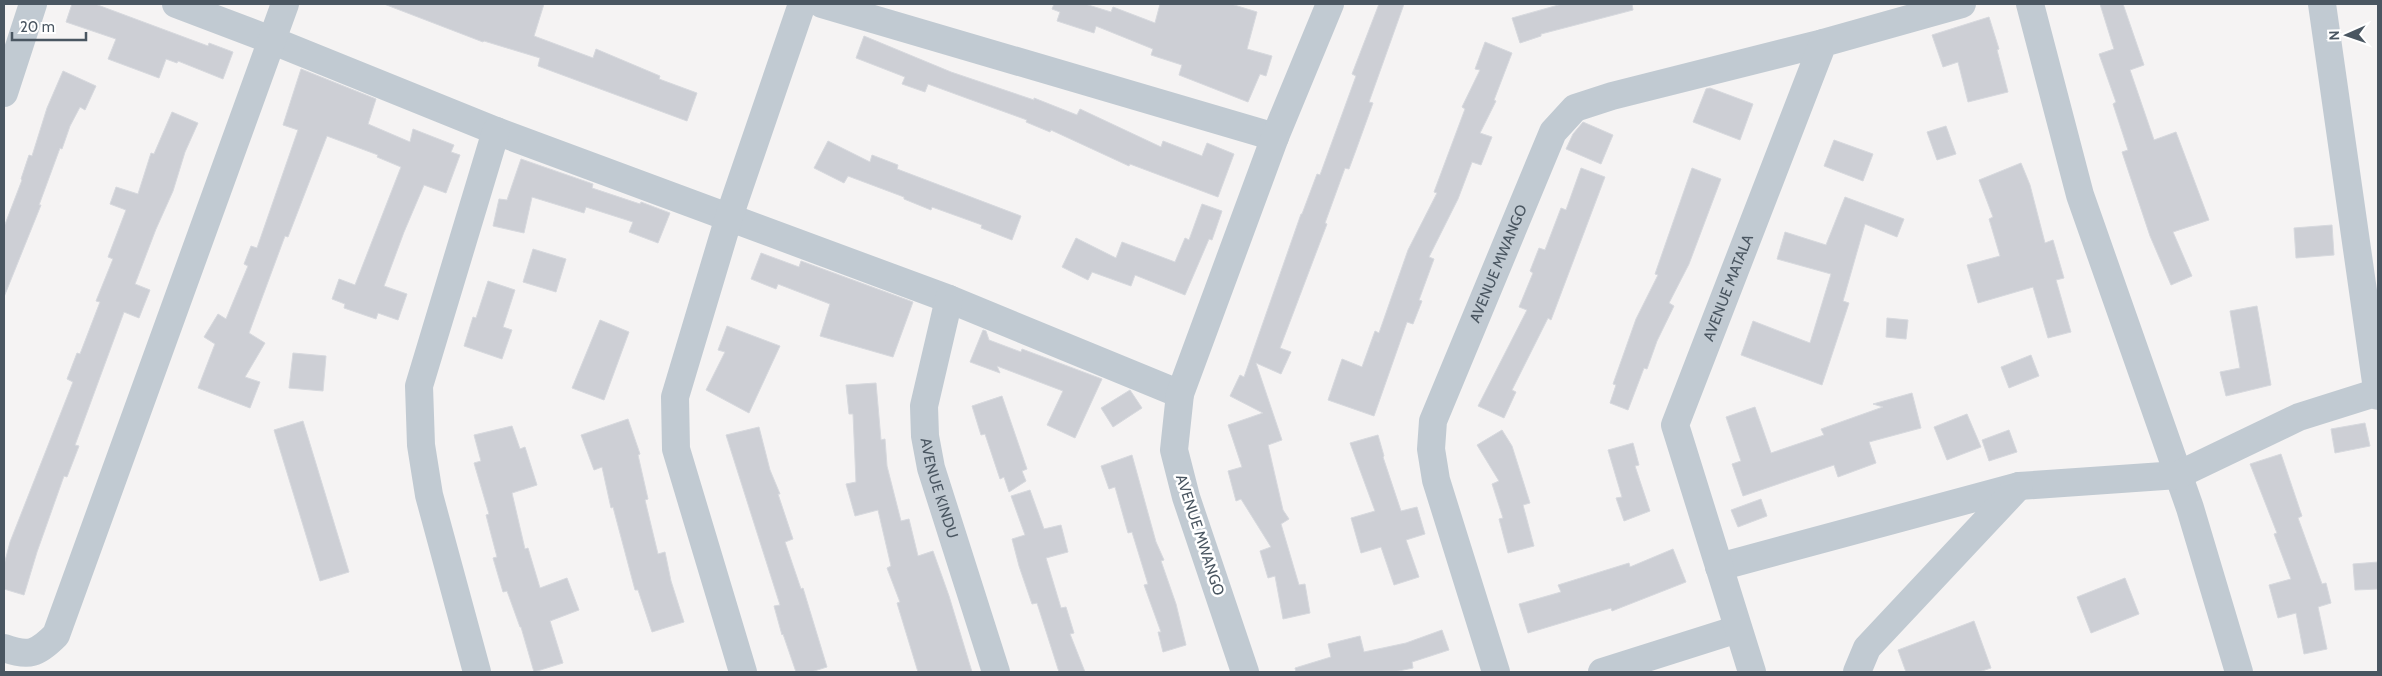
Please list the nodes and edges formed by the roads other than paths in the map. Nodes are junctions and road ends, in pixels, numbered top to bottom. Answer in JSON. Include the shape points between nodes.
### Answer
{"nodes":[{"id":1,"x":33,"y":4,"type":"edge"},
{"id":2,"x":176,"y":4,"type":"edge"},
{"id":3,"x":285,"y":4,"type":"edge"},
{"id":4,"x":802,"y":4,"type":"edge"},
{"id":5,"x":822,"y":4,"type":"edge"},
{"id":6,"x":1330,"y":4,"type":"edge"},
{"id":7,"x":1962,"y":4,"type":"edge"},
{"id":8,"x":2030,"y":4,"type":"edge"},
{"id":9,"x":2322,"y":4,"type":"edge"},
{"id":10,"x":271,"y":40,"type":"junction"},
{"id":11,"x":1823,"y":43,"type":"junction"},
{"id":12,"x":4,"y":93,"type":"edge"},
{"id":13,"x":496,"y":131,"type":"junction"},
{"id":14,"x":1275,"y":137,"type":"junction"},
{"id":15,"x":729,"y":217,"type":"junction"},
{"id":16,"x":949,"y":299,"type":"junction"},
{"id":17,"x":2378,"y":392,"type":"edge"},
{"id":18,"x":1180,"y":394,"type":"junction"},
{"id":19,"x":2378,"y":396,"type":"edge"},
{"id":20,"x":2178,"y":475,"type":"junction"},
{"id":21,"x":2019,"y":486,"type":"junction"},
{"id":22,"x":1719,"y":567,"type":"junction"},
{"id":23,"x":1738,"y":629,"type":"junction"},
{"id":24,"x":4,"y":648,"type":"edge"},
{"id":25,"x":478,"y":672,"type":"edge"},
{"id":26,"x":743,"y":672,"type":"edge"},
{"id":27,"x":996,"y":672,"type":"edge"},
{"id":28,"x":1245,"y":672,"type":"edge"},
{"id":29,"x":1496,"y":672,"type":"edge"},
{"id":30,"x":1602,"y":672,"type":"edge"},
{"id":31,"x":1752,"y":672,"type":"edge"},
{"id":32,"x":1857,"y":672,"type":"edge"},
{"id":33,"x":2239,"y":672,"type":"edge"}],
"edges":[{"from":1,"to":12,"type":"street"},
{"from":2,"to":10,"type":"street"},
{"from":3,"to":10,"type":"street"},
{"from":4,"to":15,"type":"street"},
{"from":5,"to":14,"type":"street"},
{"from":6,"to":14,"type":"street","name":"AVENUE MWANGO"},
{"from":7,"to":11,"type":"street"},
{"from":8,"to":20,"type":"street","via":[[2080,195]]},
{"from":9,"to":17,"type":"street"},
{"from":10,"to":13,"type":"street"},
{"from":10,"to":24,"type":"street","via":[[56,635],[40,650],[21,654]]},
{"from":11,"to":22,"type":"street","name":"AVENUE MATALA","via":[[1675,425]]},
{"from":11,"to":29,"type":"street","name":"AVENUE MWANGO","via":[[1612,96],[1576,108],[1553,132],[1433,421],[1431,449],[1436,480]]},
{"from":13,"to":15,"type":"street"},
{"from":13,"to":25,"type":"street","via":[[419,386],[421,445],[429,495]]},
{"from":14,"to":18,"type":"street","name":"AVENUE MWANGO"},
{"from":15,"to":16,"type":"street"},
{"from":15,"to":26,"type":"street","via":[[675,398],[676,449]]},
{"from":16,"to":18,"type":"street"},
{"from":16,"to":27,"type":"street","name":"AVENUE KINDU","via":[[924,406],[925,436],[931,468]]},
{"from":17,"to":19,"type":"street"},
{"from":17,"to":20,"type":"street","via":[[2300,417]]},
{"from":18,"to":28,"type":"street","name":"AVENUE MWANGO","via":[[1174,450],[1186,497]]},
{"from":20,"to":21,"type":"street"},
{"from":20,"to":33,"type":"street"},
{"from":21,"to":22,"type":"street"},
{"from":21,"to":32,"type":"street","via":[[1867,648]]},
{"from":22,"to":23,"type":"street","name":"AVENUE MATALA"},
{"from":23,"to":30,"type":"street"},
{"from":23,"to":31,"type":"street","name":"AVENUE MATALA"}]}
